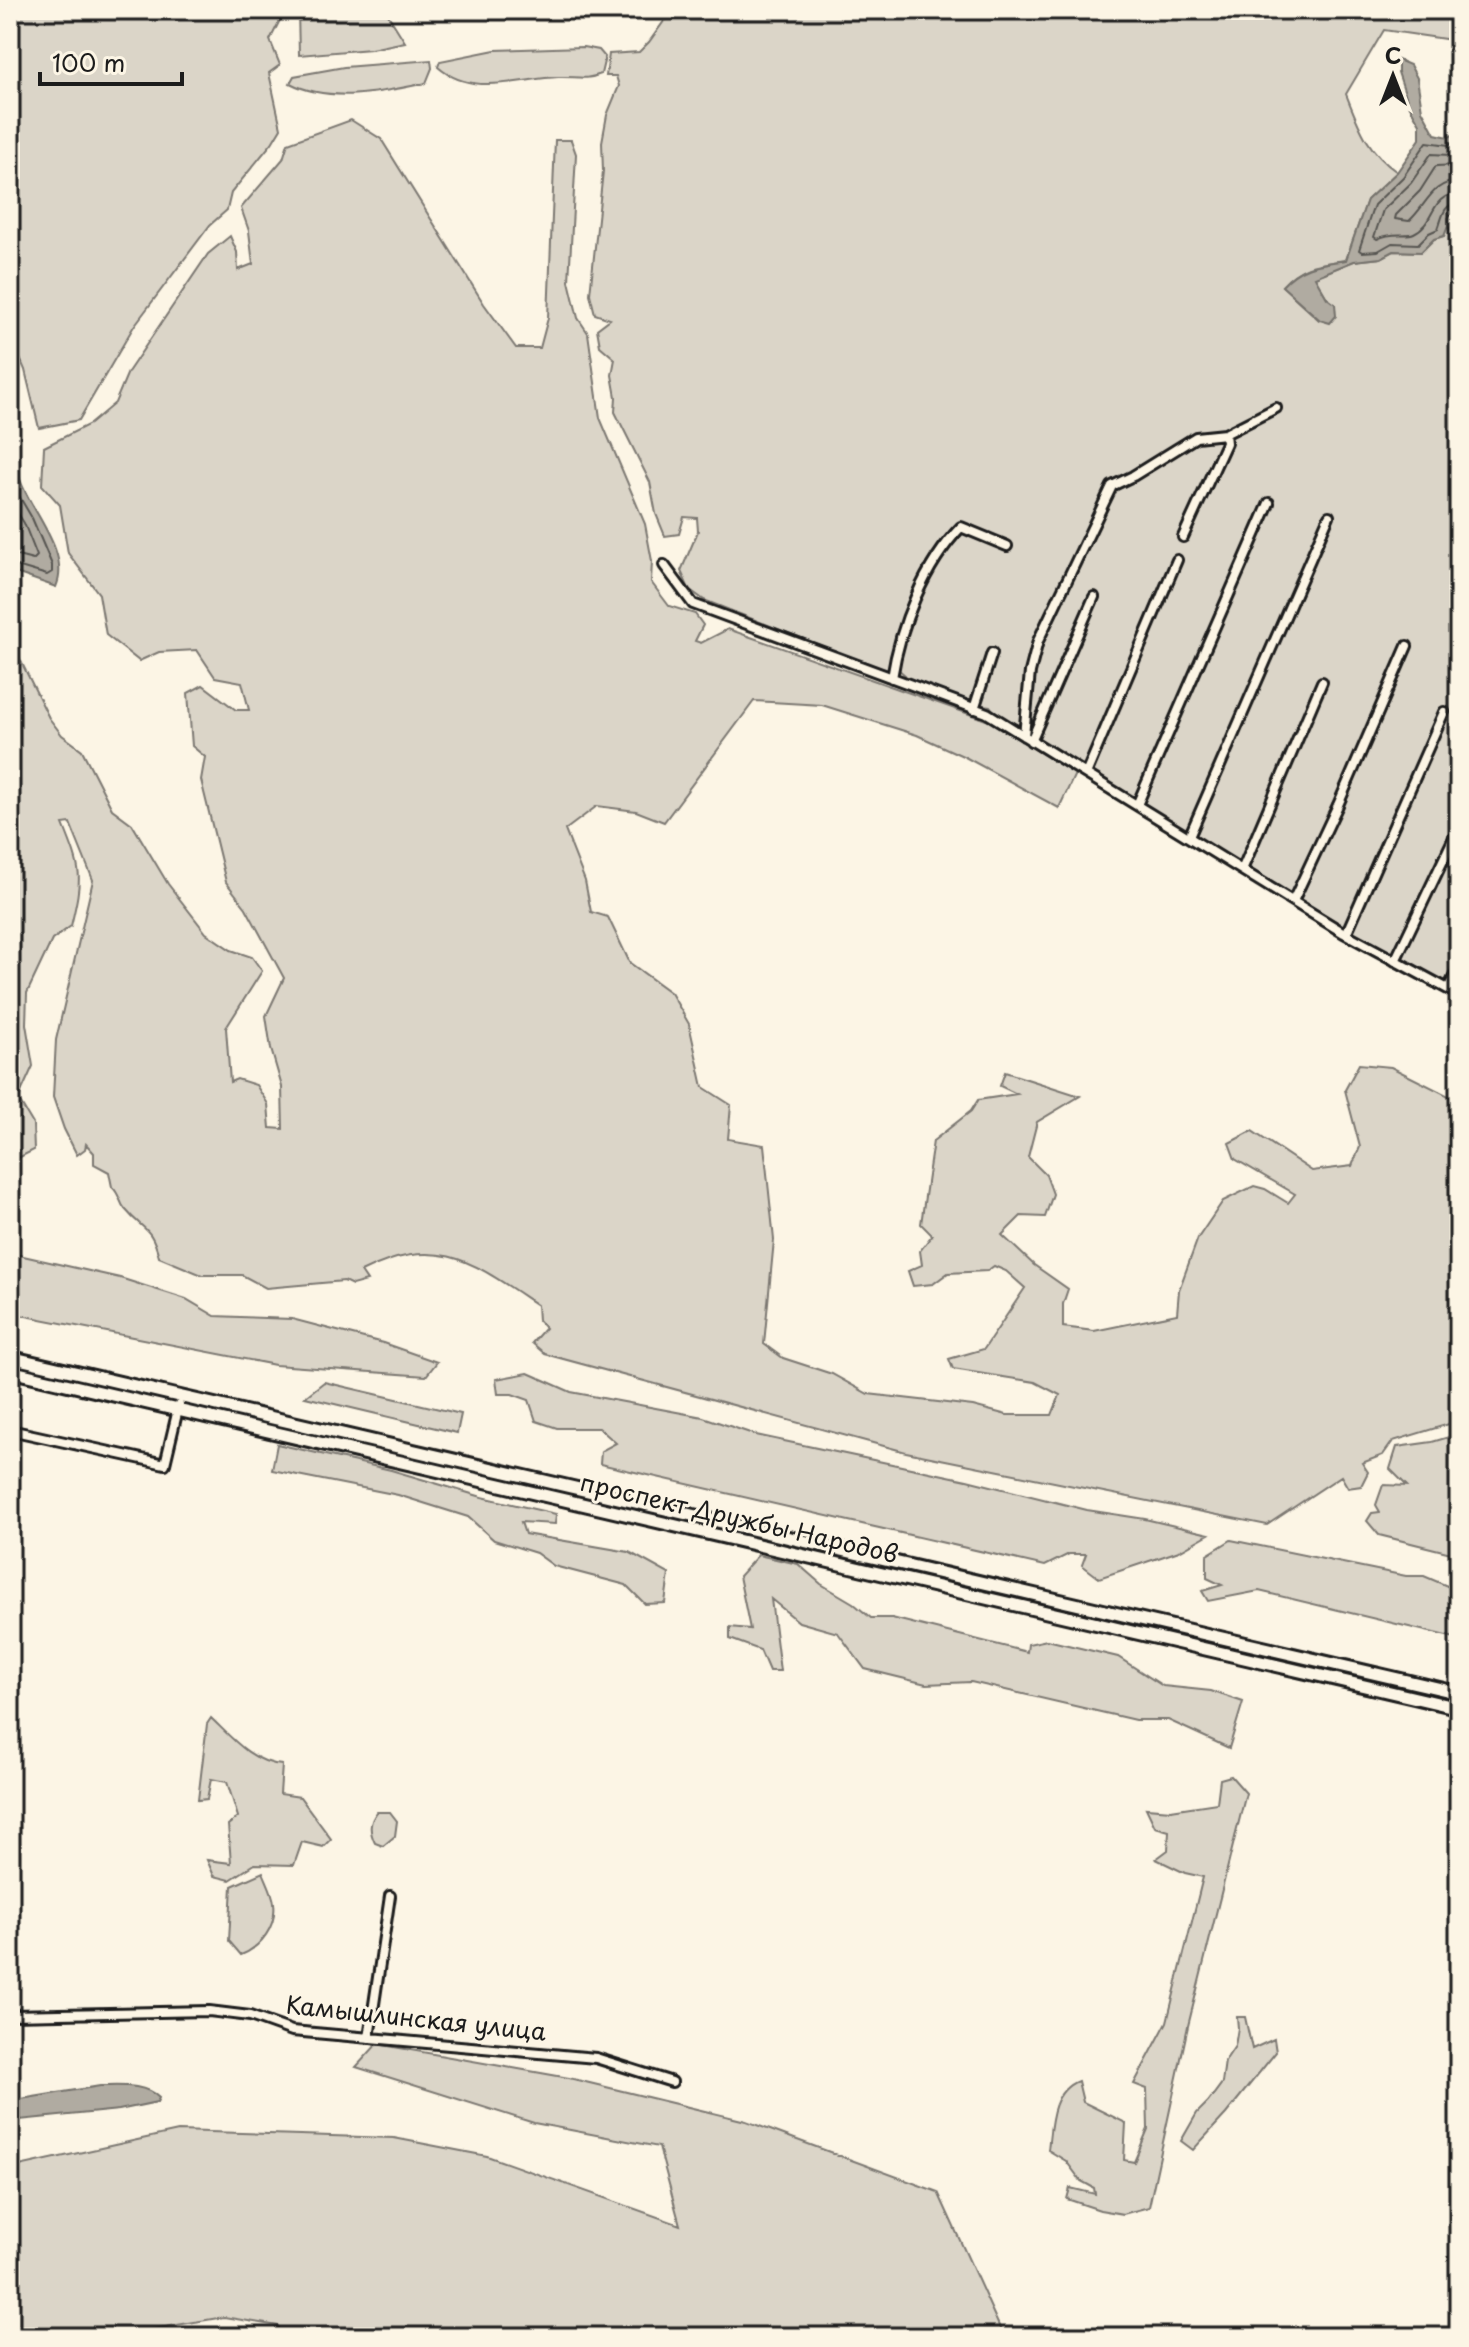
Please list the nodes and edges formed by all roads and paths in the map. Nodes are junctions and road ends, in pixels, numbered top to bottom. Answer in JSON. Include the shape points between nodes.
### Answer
{"nodes":[{"id":1,"x":1276,"y":408,"type":"dead end"},
{"id":2,"x":1225,"y":434,"type":"junction"},
{"id":3,"x":1269,"y":503,"type":"dead end"},
{"id":4,"x":1329,"y":516,"type":"dead end"},
{"id":5,"x":1183,"y":537,"type":"dead end"},
{"id":6,"x":1007,"y":546,"type":"dead end"},
{"id":7,"x":1177,"y":560,"type":"dead end"},
{"id":8,"x":664,"y":565,"type":"dead end"},
{"id":9,"x":1094,"y":597,"type":"dead end"},
{"id":10,"x":1407,"y":646,"type":"dead end"},
{"id":11,"x":992,"y":653,"type":"dead end"},
{"id":12,"x":892,"y":678,"type":"junction"},
{"id":13,"x":1322,"y":682,"type":"dead end"},
{"id":14,"x":974,"y":709,"type":"junction"},
{"id":15,"x":1444,"y":712,"type":"dead end"},
{"id":16,"x":1028,"y":738,"type":"junction"},
{"id":17,"x":1086,"y":774,"type":"junction"},
{"id":18,"x":1137,"y":805,"type":"junction"},
{"id":19,"x":1459,"y":827,"type":"edge"},
{"id":20,"x":1189,"y":837,"type":"junction"},
{"id":21,"x":1242,"y":870,"type":"junction"},
{"id":22,"x":1293,"y":901,"type":"junction"},
{"id":23,"x":1346,"y":934,"type":"junction"},
{"id":24,"x":1395,"y":961,"type":"junction"},
{"id":25,"x":1459,"y":967,"type":"edge"},
{"id":26,"x":1448,"y":989,"type":"junction"},
{"id":27,"x":1459,"y":995,"type":"edge"},
{"id":28,"x":10,"y":1357,"type":"edge"},
{"id":29,"x":10,"y":1371,"type":"edge"},
{"id":30,"x":181,"y":1396,"type":"junction"},
{"id":31,"x":177,"y":1411,"type":"junction"},
{"id":32,"x":10,"y":1430,"type":"edge"},
{"id":33,"x":1459,"y":1693,"type":"edge"},
{"id":34,"x":1459,"y":1708,"type":"edge"},
{"id":35,"x":390,"y":1896,"type":"dead end"},
{"id":36,"x":10,"y":2015,"type":"edge"},
{"id":37,"x":369,"y":2038,"type":"junction"},
{"id":38,"x":672,"y":2082,"type":"dead end"}],
"edges":[{"from":1,"to":2,"type":"street"},
{"from":2,"to":5,"type":"street","via":[[1226,443]]},
{"from":2,"to":16,"type":"street","via":[[1196,437],[1112,486],[1038,641],[1030,672]]},
{"from":3,"to":18,"type":"street"},
{"from":4,"to":20,"type":"street"},
{"from":6,"to":12,"type":"street","via":[[961,527],[945,543],[918,593]]},
{"from":7,"to":17,"type":"street"},
{"from":8,"to":12,"type":"street","via":[[693,604]]},
{"from":9,"to":16,"type":"street"},
{"from":10,"to":22,"type":"street"},
{"from":11,"to":14,"type":"street"},
{"from":12,"to":14,"type":"street"},
{"from":13,"to":21,"type":"street"},
{"from":14,"to":16,"type":"street"},
{"from":15,"to":23,"type":"street"},
{"from":16,"to":17,"type":"street"},
{"from":17,"to":18,"type":"street"},
{"from":18,"to":20,"type":"street"},
{"from":19,"to":24,"type":"street"},
{"from":20,"to":21,"type":"street"},
{"from":21,"to":22,"type":"street"},
{"from":22,"to":23,"type":"street"},
{"from":23,"to":24,"type":"street"},
{"from":24,"to":26,"type":"street"},
{"from":25,"to":26,"type":"street"},
{"from":26,"to":27,"type":"street"},
{"from":28,"to":30,"type":"main road","name":"проспект Дружбы Народов"},
{"from":29,"to":31,"type":"main road","name":"проспект Дружбы Народов"},
{"from":30,"to":31,"type":"street"},
{"from":30,"to":33,"type":"main road","name":"проспект Дружбы Народов"},
{"from":31,"to":32,"type":"street","via":[[165,1464]]},
{"from":31,"to":34,"type":"main road","name":"проспект Дружбы Народов"},
{"from":35,"to":37,"type":"street"},
{"from":36,"to":37,"type":"street","name":"Камышлинская улица","via":[[209,2011],[250,2016],[292,2031]]},
{"from":37,"to":38,"type":"street","name":"Камышлинская улица","via":[[596,2058]]}]}
